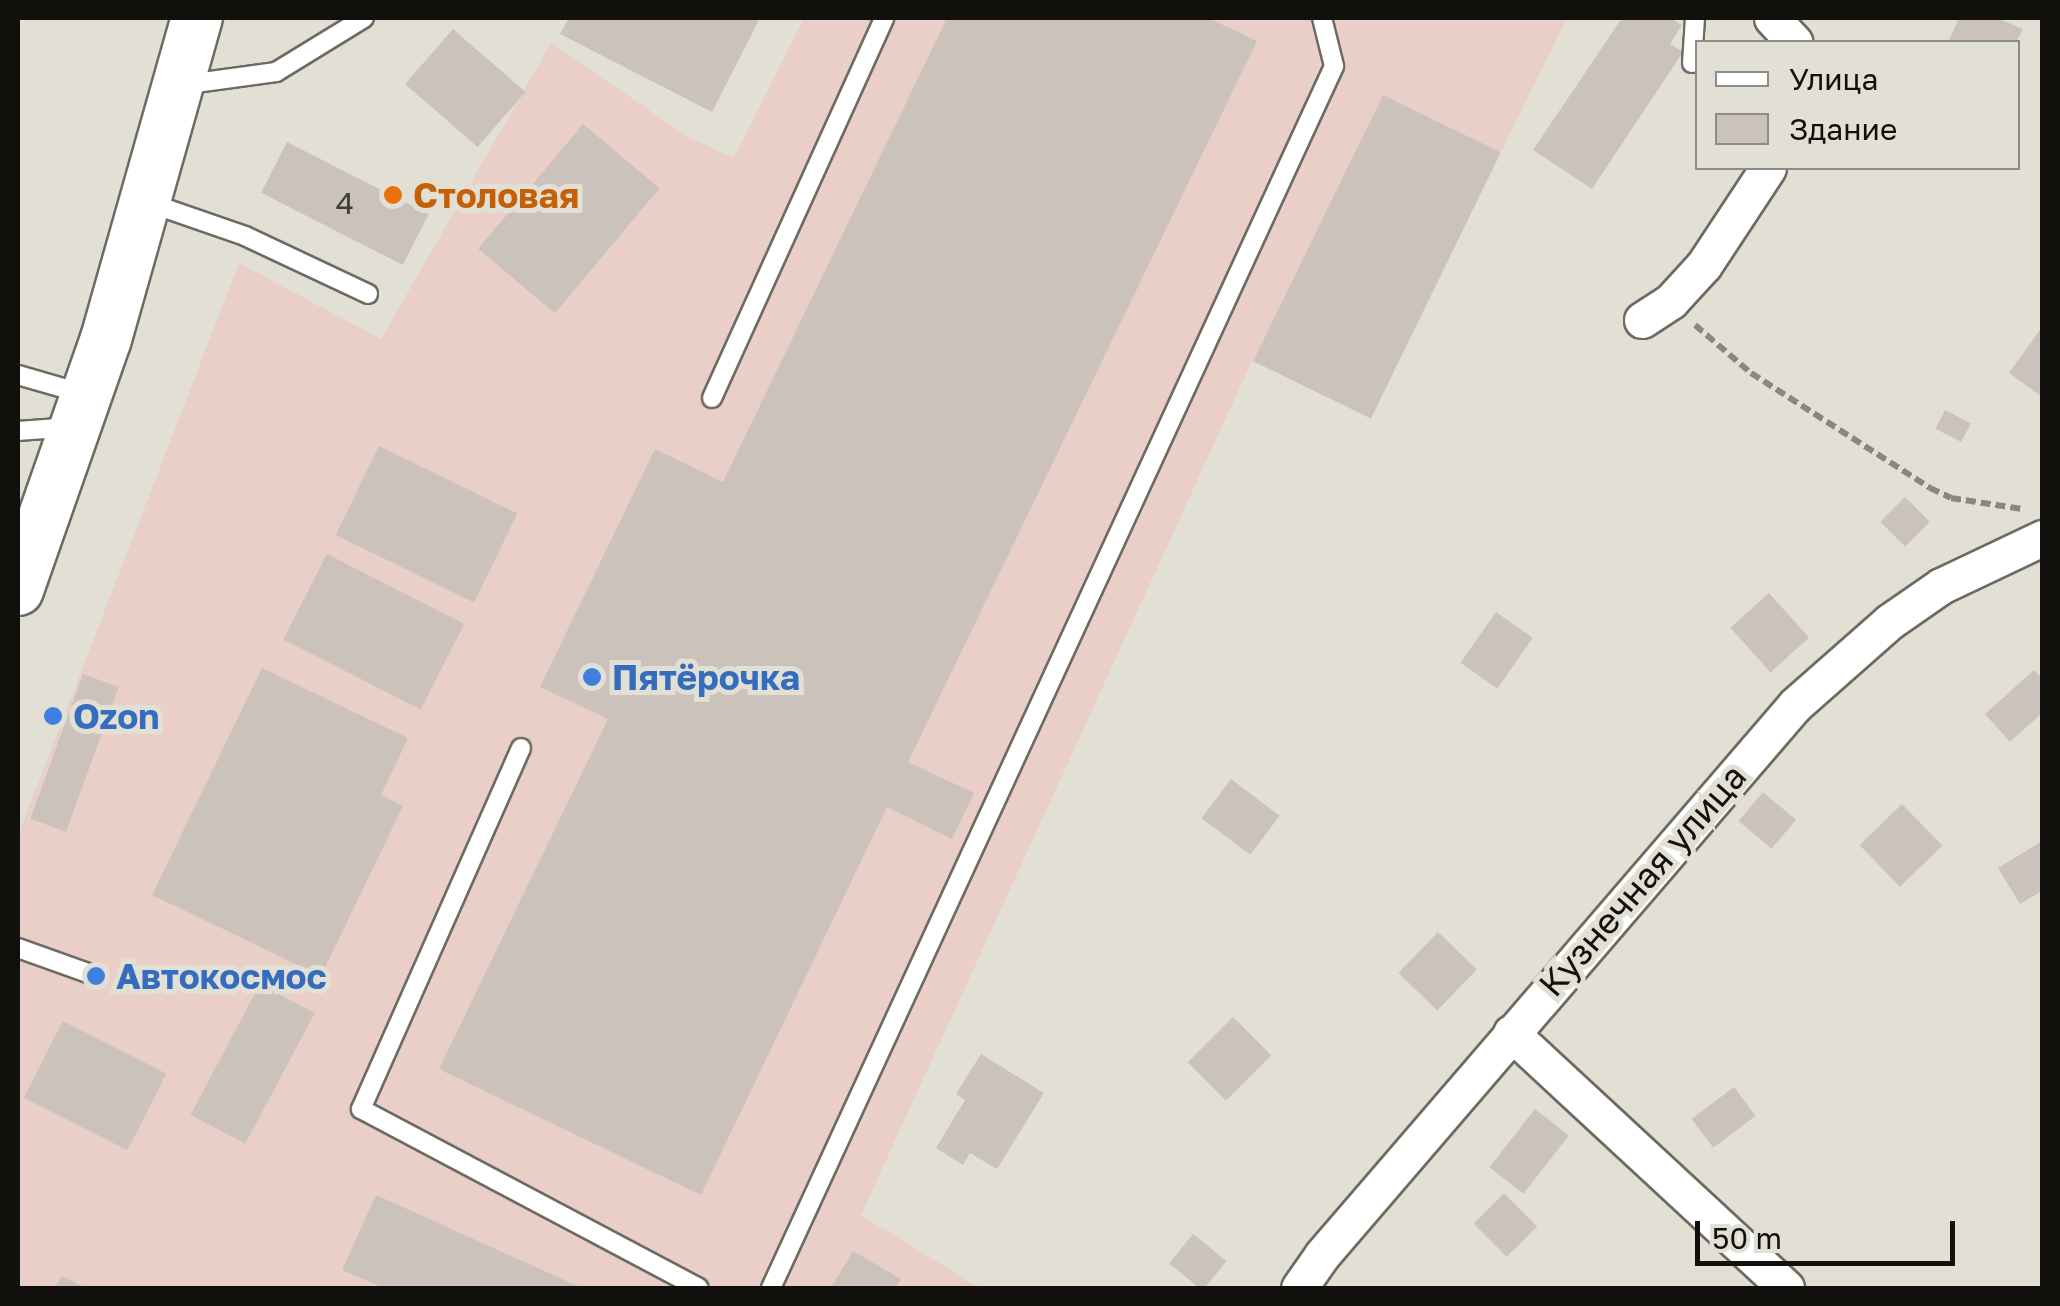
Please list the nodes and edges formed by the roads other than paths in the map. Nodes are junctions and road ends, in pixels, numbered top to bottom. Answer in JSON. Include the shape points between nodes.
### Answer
{"nodes":[{"id":1,"x":197,"y":18,"type":"edge"},
{"id":2,"x":364,"y":18,"type":"edge"},
{"id":3,"x":884,"y":18,"type":"edge"},
{"id":4,"x":1322,"y":18,"type":"edge"},
{"id":5,"x":1695,"y":18,"type":"edge"},
{"id":6,"x":1772,"y":18,"type":"edge"},
{"id":7,"x":1792,"y":40,"type":"edge"},
{"id":8,"x":1692,"y":63,"type":"dead end"},
{"id":9,"x":181,"y":85,"type":"junction"},
{"id":10,"x":1767,"y":170,"type":"edge"},
{"id":11,"x":146,"y":202,"type":"junction"},
{"id":12,"x":368,"y":294,"type":"dead end"},
{"id":13,"x":1657,"y":311,"type":"road end"},
{"id":14,"x":18,"y":375,"type":"edge"},
{"id":15,"x":712,"y":398,"type":"dead end"},
{"id":16,"x":81,"y":411,"type":"junction"},
{"id":17,"x":18,"y":431,"type":"edge"},
{"id":18,"x":2042,"y":538,"type":"edge"},
{"id":19,"x":18,"y":590,"type":"edge"},
{"id":20,"x":521,"y":748,"type":"dead end"},
{"id":21,"x":18,"y":948,"type":"edge"},
{"id":22,"x":96,"y":976,"type":"dead end"},
{"id":23,"x":1511,"y":1033,"type":"junction"},
{"id":24,"x":699,"y":1288,"type":"edge"},
{"id":25,"x":771,"y":1288,"type":"edge"},
{"id":26,"x":1300,"y":1288,"type":"edge"},
{"id":27,"x":1786,"y":1288,"type":"edge"}],
"edges":[{"from":1,"to":9,"type":"main road"},
{"from":2,"to":9,"type":"lane","via":[[276,72]]},
{"from":3,"to":15,"type":"lane"},
{"from":4,"to":25,"type":"lane","via":[[1334,66]]},
{"from":5,"to":8,"type":"lane"},
{"from":6,"to":7,"type":"street"},
{"from":9,"to":11,"type":"main road"},
{"from":10,"to":13,"type":"street","via":[[1704,265]]},
{"from":11,"to":12,"type":"lane","via":[[245,236]]},
{"from":11,"to":16,"type":"main road"},
{"from":14,"to":16,"type":"lane"},
{"from":16,"to":17,"type":"lane"},
{"from":16,"to":19,"type":"main road"},
{"from":18,"to":23,"type":"street","name":"Кузнечная улица","via":[[1941,586],[1795,705]]},
{"from":20,"to":24,"type":"lane","via":[[360,1109]]},
{"from":21,"to":22,"type":"lane"},
{"from":23,"to":26,"type":"street","name":"Кузнечная улица"},
{"from":23,"to":27,"type":"street"}]}
